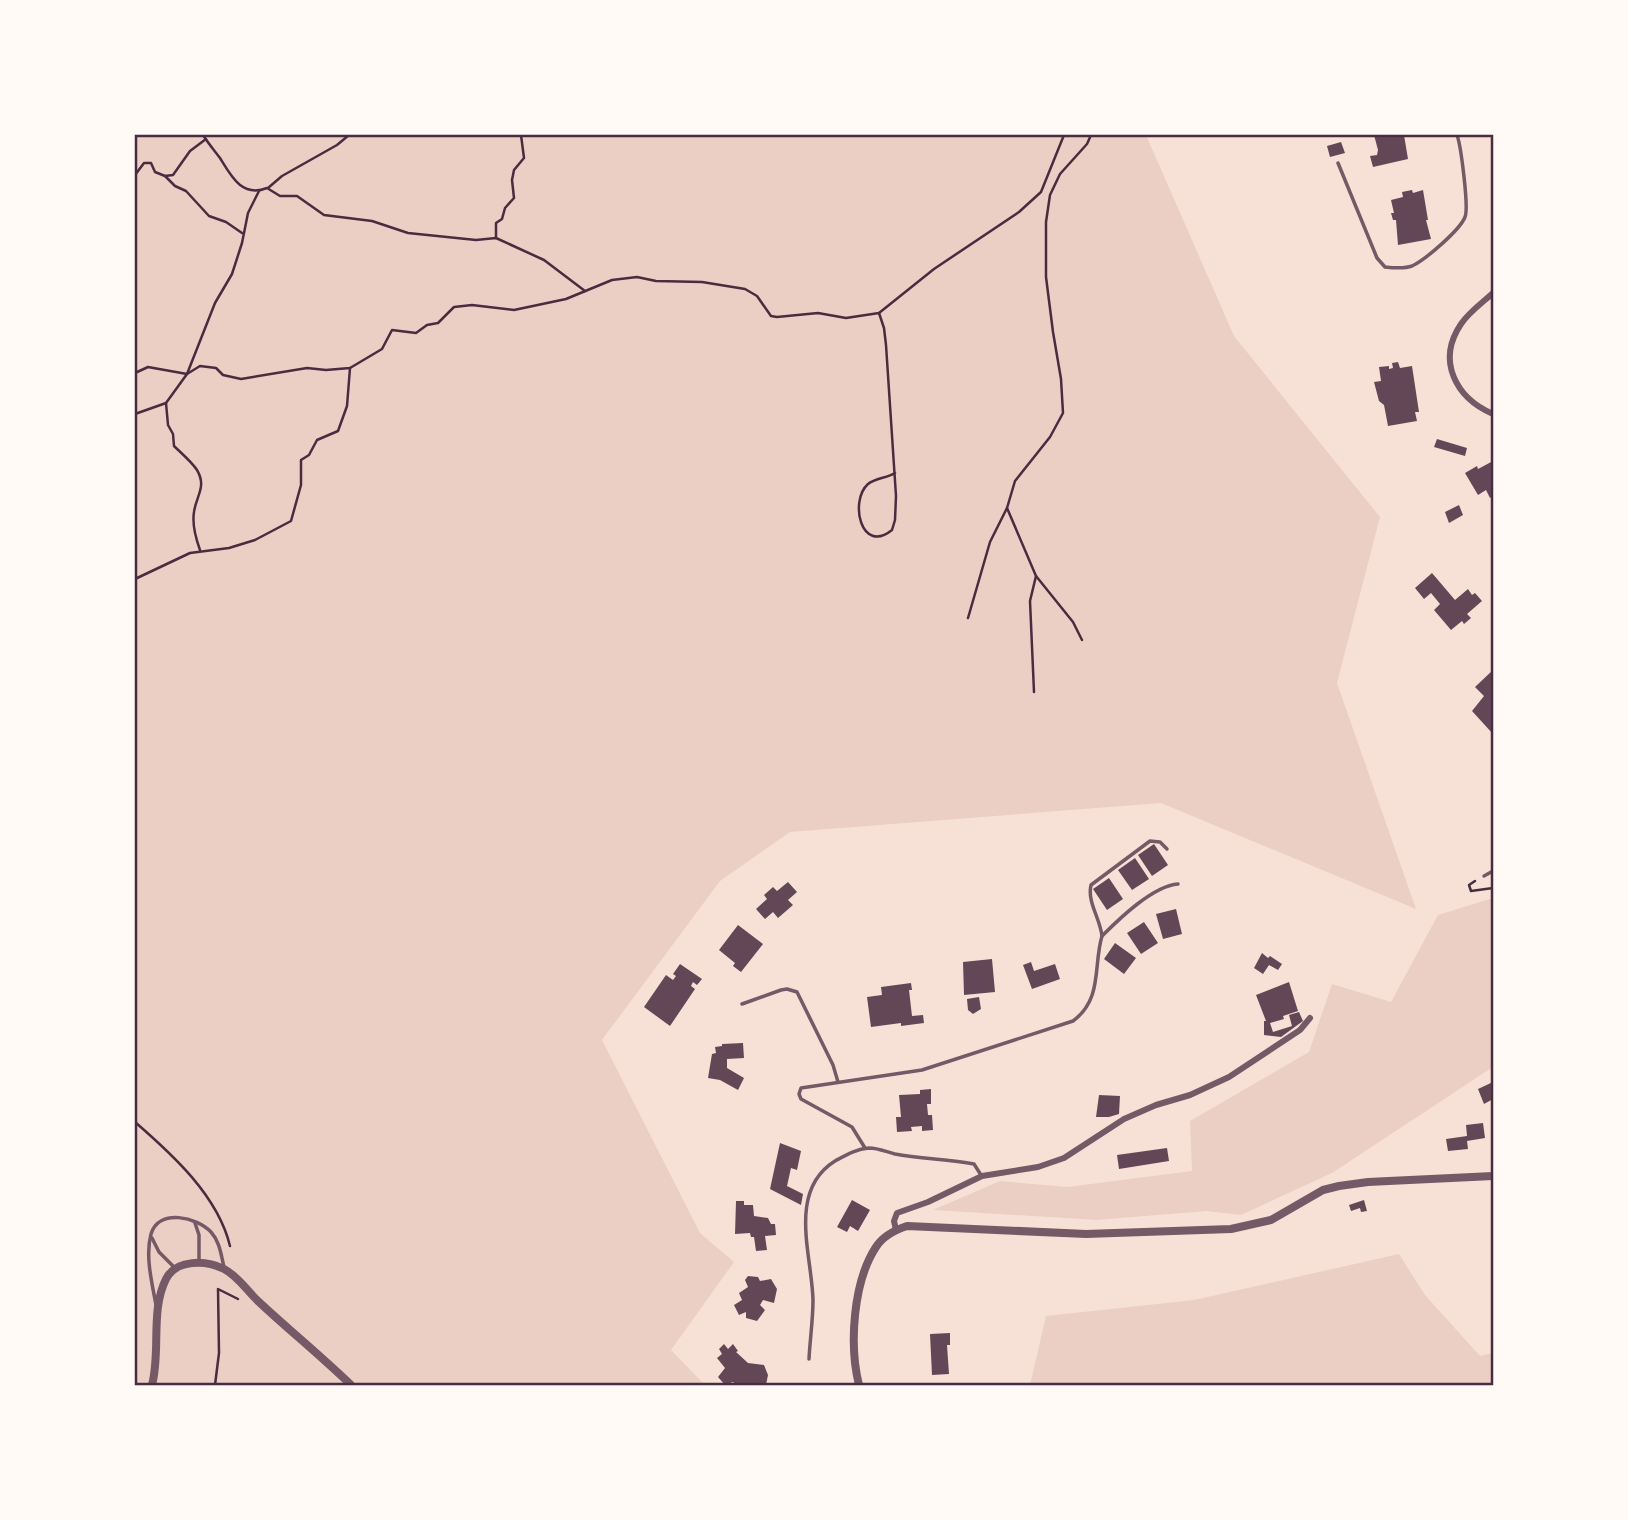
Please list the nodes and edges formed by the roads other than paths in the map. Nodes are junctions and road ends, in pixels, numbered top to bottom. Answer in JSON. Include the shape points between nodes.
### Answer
{"nodes":[{"id":1,"x":1457,"y":135,"type":"edge"},
{"id":2,"x":1338,"y":163,"type":"dead end"},
{"id":3,"x":1493,"y":293,"type":"edge"},
{"id":4,"x":1493,"y":414,"type":"edge"},
{"id":5,"x":1167,"y":849,"type":"dead end"},
{"id":6,"x":1493,"y":871,"type":"edge"},
{"id":7,"x":1484,"y":877,"type":"road end"},
{"id":8,"x":1178,"y":884,"type":"dead end"},
{"id":9,"x":1102,"y":936,"type":"junction"},
{"id":10,"x":742,"y":1004,"type":"dead end"},
{"id":11,"x":1310,"y":1018,"type":"dead end"},
{"id":12,"x":838,"y":1082,"type":"junction"},
{"id":13,"x":865,"y":1148,"type":"junction"},
{"id":14,"x":982,"y":1176,"type":"junction"},
{"id":15,"x":1493,"y":1176,"type":"edge"},
{"id":16,"x":195,"y":1223,"type":"junction"},
{"id":17,"x":896,"y":1230,"type":"junction"},
{"id":18,"x":152,"y":1233,"type":"junction"},
{"id":19,"x":199,"y":1262,"type":"junction"},
{"id":20,"x":175,"y":1268,"type":"junction"},
{"id":21,"x":225,"y":1269,"type":"junction"},
{"id":22,"x":158,"y":1315,"type":"junction"},
{"id":23,"x":809,"y":1359,"type":"dead end"},
{"id":24,"x":152,"y":1385,"type":"edge"},
{"id":25,"x":351,"y":1385,"type":"edge"},
{"id":26,"x":859,"y":1385,"type":"edge"}],
"edges":[{"from":1,"to":2,"type":"lane","via":[[1465,217],[1455,231],[1411,266],[1385,267],[1377,258]]},
{"from":3,"to":4,"type":"street","via":[[1459,326],[1450,356],[1462,393]]},
{"from":5,"to":9,"type":"lane","via":[[1150,841],[1091,885],[1089,898]]},
{"from":6,"to":7,"type":"lane"},
{"from":8,"to":9,"type":"lane","via":[[1148,897]]},
{"from":9,"to":12,"type":"lane","via":[[1090,1000],[1073,1021],[922,1070]]},
{"from":10,"to":12,"type":"lane","via":[[780,989],[797,992]]},
{"from":11,"to":14,"type":"street","via":[[1300,1030],[1229,1077],[1124,1119],[1064,1158]]},
{"from":12,"to":13,"type":"lane","via":[[801,1088],[801,1099],[852,1127]]},
{"from":13,"to":14,"type":"lane","via":[[974,1164]]},
{"from":13,"to":23,"type":"lane","via":[[828,1166],[810,1191],[806,1219],[813,1301]]},
{"from":14,"to":17,"type":"street","via":[[897,1213]]},
{"from":15,"to":17,"type":"street","via":[[1339,1186],[1323,1190],[1271,1220],[1231,1229],[1086,1234],[923,1225]]},
{"from":16,"to":18,"type":"lane","via":[[169,1218]]},
{"from":16,"to":19,"type":"lane"},
{"from":16,"to":21,"type":"lane","via":[[216,1239]]},
{"from":17,"to":26,"type":"street","via":[[876,1247],[855,1310],[854,1360]]},
{"from":18,"to":20,"type":"lane","via":[[155,1246]]},
{"from":18,"to":22,"type":"lane","via":[[150,1270]]},
{"from":19,"to":20,"type":"street"},
{"from":19,"to":21,"type":"street"},
{"from":20,"to":22,"type":"street","via":[[165,1280]]},
{"from":21,"to":25,"type":"street"},
{"from":22,"to":24,"type":"street"}]}
